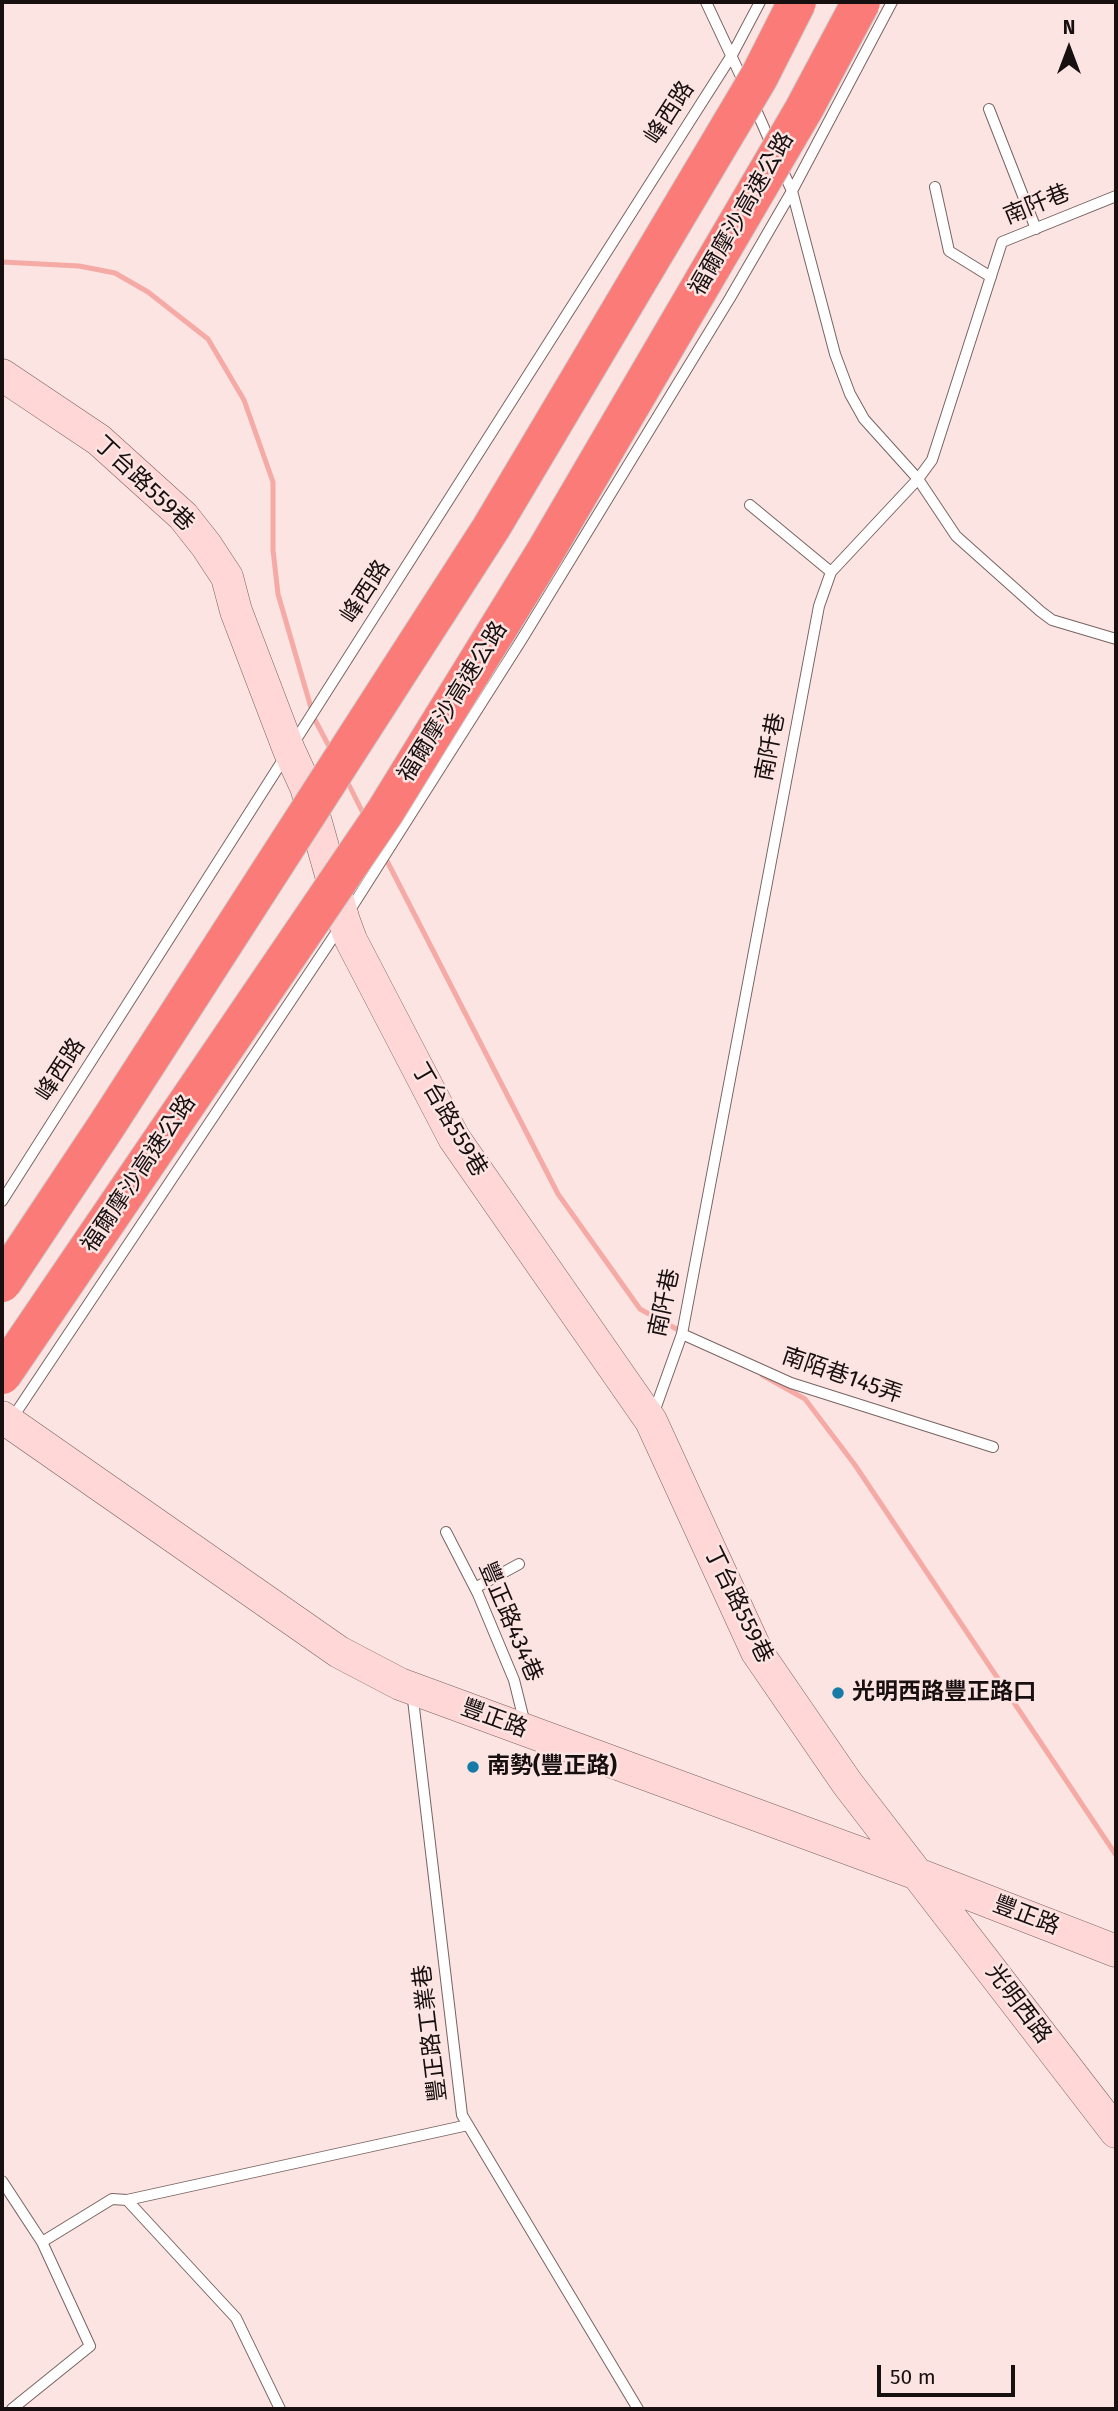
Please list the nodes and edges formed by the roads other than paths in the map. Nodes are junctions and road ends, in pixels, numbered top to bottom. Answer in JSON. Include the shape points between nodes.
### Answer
{"nodes":[{"id":1,"x":706,"y":2,"type":"edge"},
{"id":2,"x":760,"y":2,"type":"edge"},
{"id":3,"x":797,"y":2,"type":"edge"},
{"id":4,"x":861,"y":2,"type":"edge"},
{"id":5,"x":892,"y":2,"type":"edge"},
{"id":6,"x":732,"y":55,"type":"junction"},
{"id":7,"x":989,"y":109,"type":"dead end"},
{"id":8,"x":935,"y":187,"type":"dead end"},
{"id":9,"x":792,"y":191,"type":"junction"},
{"id":10,"x":1116,"y":196,"type":"edge"},
{"id":11,"x":1036,"y":229,"type":"junction"},
{"id":12,"x":991,"y":277,"type":"junction"},
{"id":13,"x":2,"y":374,"type":"edge"},
{"id":14,"x":918,"y":479,"type":"junction"},
{"id":15,"x":750,"y":505,"type":"dead end"},
{"id":16,"x":831,"y":572,"type":"junction"},
{"id":17,"x":1116,"y":639,"type":"edge"},
{"id":18,"x":297,"y":738,"type":"junction"},
{"id":19,"x":344,"y":921,"type":"junction"},
{"id":20,"x":2,"y":1201,"type":"edge"},
{"id":21,"x":2,"y":1283,"type":"edge"},
{"id":22,"x":682,"y":1334,"type":"junction"},
{"id":23,"x":2,"y":1375,"type":"edge"},
{"id":24,"x":651,"y":1421,"type":"junction"},
{"id":25,"x":4,"y":1425,"type":"edge"},
{"id":26,"x":993,"y":1447,"type":"dead end"},
{"id":27,"x":446,"y":1532,"type":"dead end"},
{"id":28,"x":519,"y":1564,"type":"dead end"},
{"id":29,"x":475,"y":1588,"type":"junction"},
{"id":30,"x":411,"y":1688,"type":"junction"},
{"id":31,"x":527,"y":1730,"type":"junction"},
{"id":32,"x":920,"y":1875,"type":"junction"},
{"id":33,"x":1116,"y":1951,"type":"edge"},
{"id":34,"x":468,"y":2125,"type":"junction"},
{"id":35,"x":1116,"y":2132,"type":"edge"},
{"id":36,"x":2,"y":2181,"type":"edge"},
{"id":37,"x":127,"y":2200,"type":"junction"},
{"id":38,"x":43,"y":2242,"type":"junction"},
{"id":39,"x":12,"y":2409,"type":"edge"},
{"id":40,"x":280,"y":2409,"type":"edge"},
{"id":41,"x":638,"y":2409,"type":"edge"}],
"edges":[{"from":1,"to":6,"type":"lane"},
{"from":2,"to":6,"type":"lane","name":"峰西路"},
{"from":3,"to":21,"type":"highway","bridge":true,"via":[[745,100],[491,528]]},
{"from":4,"to":23,"type":"highway","name":"福爾摩沙高速公路","bridge":true,"via":[[804,109],[559,528],[392,801]]},
{"from":5,"to":9,"type":"lane"},
{"from":6,"to":9,"type":"lane"},
{"from":6,"to":18,"type":"lane","name":"峰西路"},
{"from":7,"to":11,"type":"lane"},
{"from":8,"to":12,"type":"lane","via":[[949,251]]},
{"from":9,"to":14,"type":"lane","via":[[850,394],[864,419]]},
{"from":9,"to":19,"type":"lane","via":[[522,639]]},
{"from":10,"to":11,"type":"lane","name":"南阡巷"},
{"from":11,"to":12,"type":"lane","name":"南阡巷","via":[[1002,242]]},
{"from":12,"to":14,"type":"lane","name":"南阡巷","via":[[932,460]]},
{"from":13,"to":18,"type":"street","name":"丁台路559巷","via":[[99,440],[183,516],[227,577],[236,611]]},
{"from":14,"to":16,"type":"lane","name":"南阡巷"},
{"from":14,"to":17,"type":"lane","via":[[956,536],[1052,620]]},
{"from":15,"to":16,"type":"lane"},
{"from":16,"to":22,"type":"lane","name":"南阡巷","via":[[817,620]]},
{"from":18,"to":19,"type":"street","name":"丁台路559巷"},
{"from":18,"to":20,"type":"lane","name":"峰西路"},
{"from":19,"to":24,"type":"street","name":"丁台路559巷","via":[[454,1138]]},
{"from":19,"to":25,"type":"lane"},
{"from":22,"to":24,"type":"lane","name":"南阡巷"},
{"from":22,"to":26,"type":"lane","name":"南陌巷145弄","via":[[791,1383]]},
{"from":24,"to":32,"type":"street","name":"丁台路559巷","via":[[757,1652],[847,1783]]},
{"from":25,"to":30,"type":"street","name":"豐正路","via":[[339,1652]]},
{"from":27,"to":29,"type":"lane","name":"豐正路434巷"},
{"from":28,"to":29,"type":"lane"},
{"from":29,"to":31,"type":"lane","name":"豐正路434巷","via":[[514,1680]]},
{"from":30,"to":31,"type":"street","name":"豐正路"},
{"from":30,"to":34,"type":"lane","name":"豐正路工業巷","via":[[462,2115]]},
{"from":31,"to":32,"type":"street","name":"豐正路"},
{"from":32,"to":33,"type":"street","name":"豐正路"},
{"from":32,"to":35,"type":"street","name":"光明西路"},
{"from":34,"to":37,"type":"lane"},
{"from":34,"to":41,"type":"lane","name":"豐正路工業巷"},
{"from":36,"to":38,"type":"lane"},
{"from":37,"to":38,"type":"lane","via":[[111,2199]]},
{"from":37,"to":40,"type":"lane","via":[[236,2318]]},
{"from":38,"to":39,"type":"lane","via":[[90,2346]]}]}
